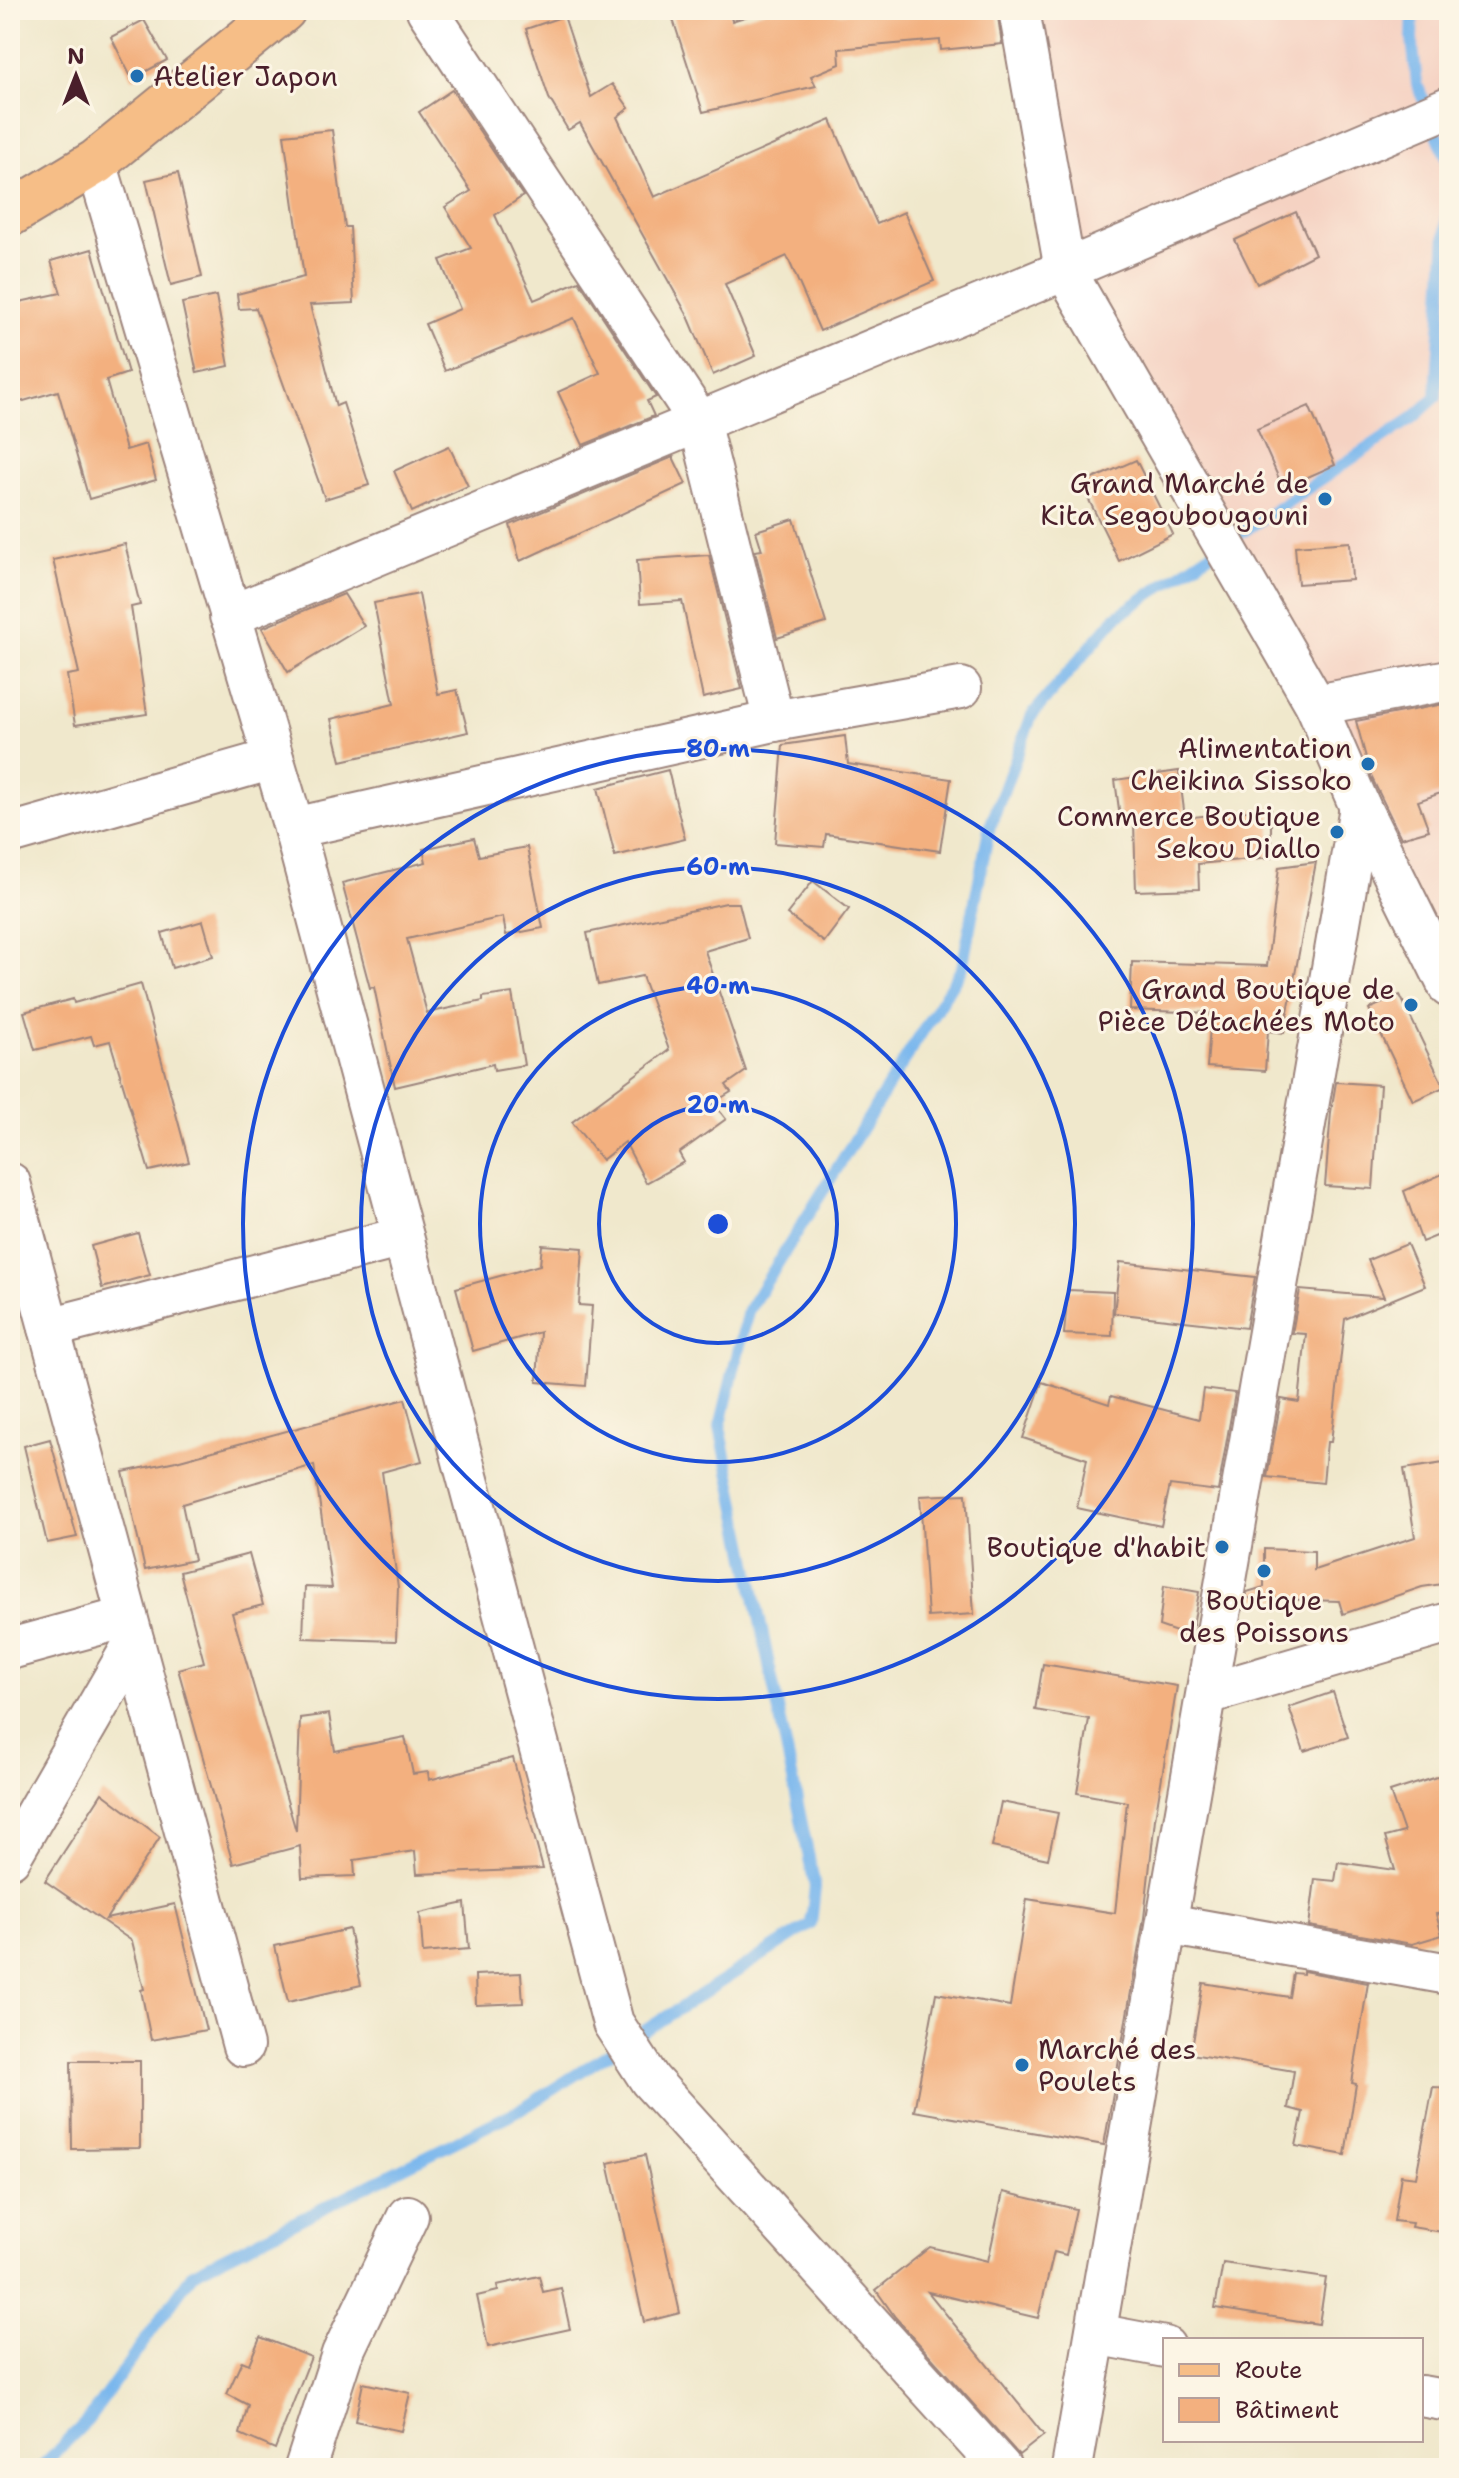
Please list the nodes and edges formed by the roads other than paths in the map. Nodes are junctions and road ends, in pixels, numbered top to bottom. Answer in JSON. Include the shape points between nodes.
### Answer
{"nodes":[{"id":1,"x":283,"y":10,"type":"edge"},
{"id":2,"x":427,"y":10,"type":"edge"},
{"id":3,"x":1019,"y":10,"type":"edge"},
{"id":4,"x":1449,"y":107,"type":"edge"},
{"id":5,"x":96,"y":162,"type":"junction"},
{"id":6,"x":10,"y":214,"type":"edge"},
{"id":7,"x":1065,"y":270,"type":"junction"},
{"id":8,"x":699,"y":421,"type":"junction"},
{"id":9,"x":230,"y":616,"type":"junction"},
{"id":10,"x":1449,"y":680,"type":"edge"},
{"id":11,"x":961,"y":688,"type":"dead end"},
{"id":12,"x":1316,"y":705,"type":"junction"},
{"id":13,"x":774,"y":721,"type":"junction"},
{"id":14,"x":273,"y":759,"type":"junction"},
{"id":15,"x":1360,"y":807,"type":"junction"},
{"id":16,"x":294,"y":828,"type":"junction"},
{"id":17,"x":10,"y":834,"type":"edge"},
{"id":18,"x":1449,"y":987,"type":"edge"},
{"id":19,"x":10,"y":1183,"type":"edge"},
{"id":20,"x":403,"y":1237,"type":"junction"},
{"id":21,"x":18,"y":1248,"type":"edge"},
{"id":22,"x":49,"y":1328,"type":"junction"},
{"id":23,"x":1449,"y":1623,"type":"edge"},
{"id":24,"x":130,"y":1630,"type":"junction"},
{"id":25,"x":10,"y":1649,"type":"edge"},
{"id":26,"x":1207,"y":1694,"type":"junction"},
{"id":27,"x":10,"y":1858,"type":"edge"},
{"id":28,"x":1167,"y":1924,"type":"junction"},
{"id":29,"x":1449,"y":1974,"type":"edge"},
{"id":30,"x":243,"y":2046,"type":"dead end"},
{"id":31,"x":408,"y":2216,"type":"dead end"},
{"id":32,"x":1096,"y":2334,"type":"junction"},
{"id":33,"x":1163,"y":2347,"type":"edge"},
{"id":34,"x":1423,"y":2396,"type":"edge"},
{"id":35,"x":1449,"y":2401,"type":"edge"},
{"id":36,"x":305,"y":2468,"type":"edge"},
{"id":37,"x":1001,"y":2468,"type":"edge"},
{"id":38,"x":1072,"y":2468,"type":"edge"}],
"edges":[{"from":1,"to":5,"type":"main road"},
{"from":2,"to":8,"type":"street"},
{"from":3,"to":7,"type":"street"},
{"from":4,"to":7,"type":"street"},
{"from":5,"to":6,"type":"main road"},
{"from":5,"to":9,"type":"street"},
{"from":7,"to":8,"type":"street"},
{"from":7,"to":12,"type":"street"},
{"from":8,"to":9,"type":"street"},
{"from":8,"to":13,"type":"street"},
{"from":9,"to":14,"type":"street"},
{"from":10,"to":12,"type":"street"},
{"from":11,"to":13,"type":"street"},
{"from":12,"to":15,"type":"street"},
{"from":13,"to":16,"type":"street"},
{"from":14,"to":16,"type":"street"},
{"from":14,"to":17,"type":"street"},
{"from":15,"to":18,"type":"street"},
{"from":15,"to":26,"type":"street"},
{"from":16,"to":20,"type":"street"},
{"from":19,"to":21,"type":"street"},
{"from":20,"to":22,"type":"street"},
{"from":20,"to":37,"type":"street","via":[[613,2023],[650,2080]]},
{"from":21,"to":22,"type":"street"},
{"from":22,"to":24,"type":"street"},
{"from":23,"to":26,"type":"street"},
{"from":24,"to":25,"type":"street"},
{"from":24,"to":27,"type":"street"},
{"from":24,"to":30,"type":"street"},
{"from":26,"to":28,"type":"street"},
{"from":28,"to":29,"type":"street"},
{"from":28,"to":32,"type":"street"},
{"from":31,"to":36,"type":"street","via":[[342,2354]]},
{"from":32,"to":33,"type":"street"},
{"from":32,"to":38,"type":"street"},
{"from":34,"to":35,"type":"street"}]}
